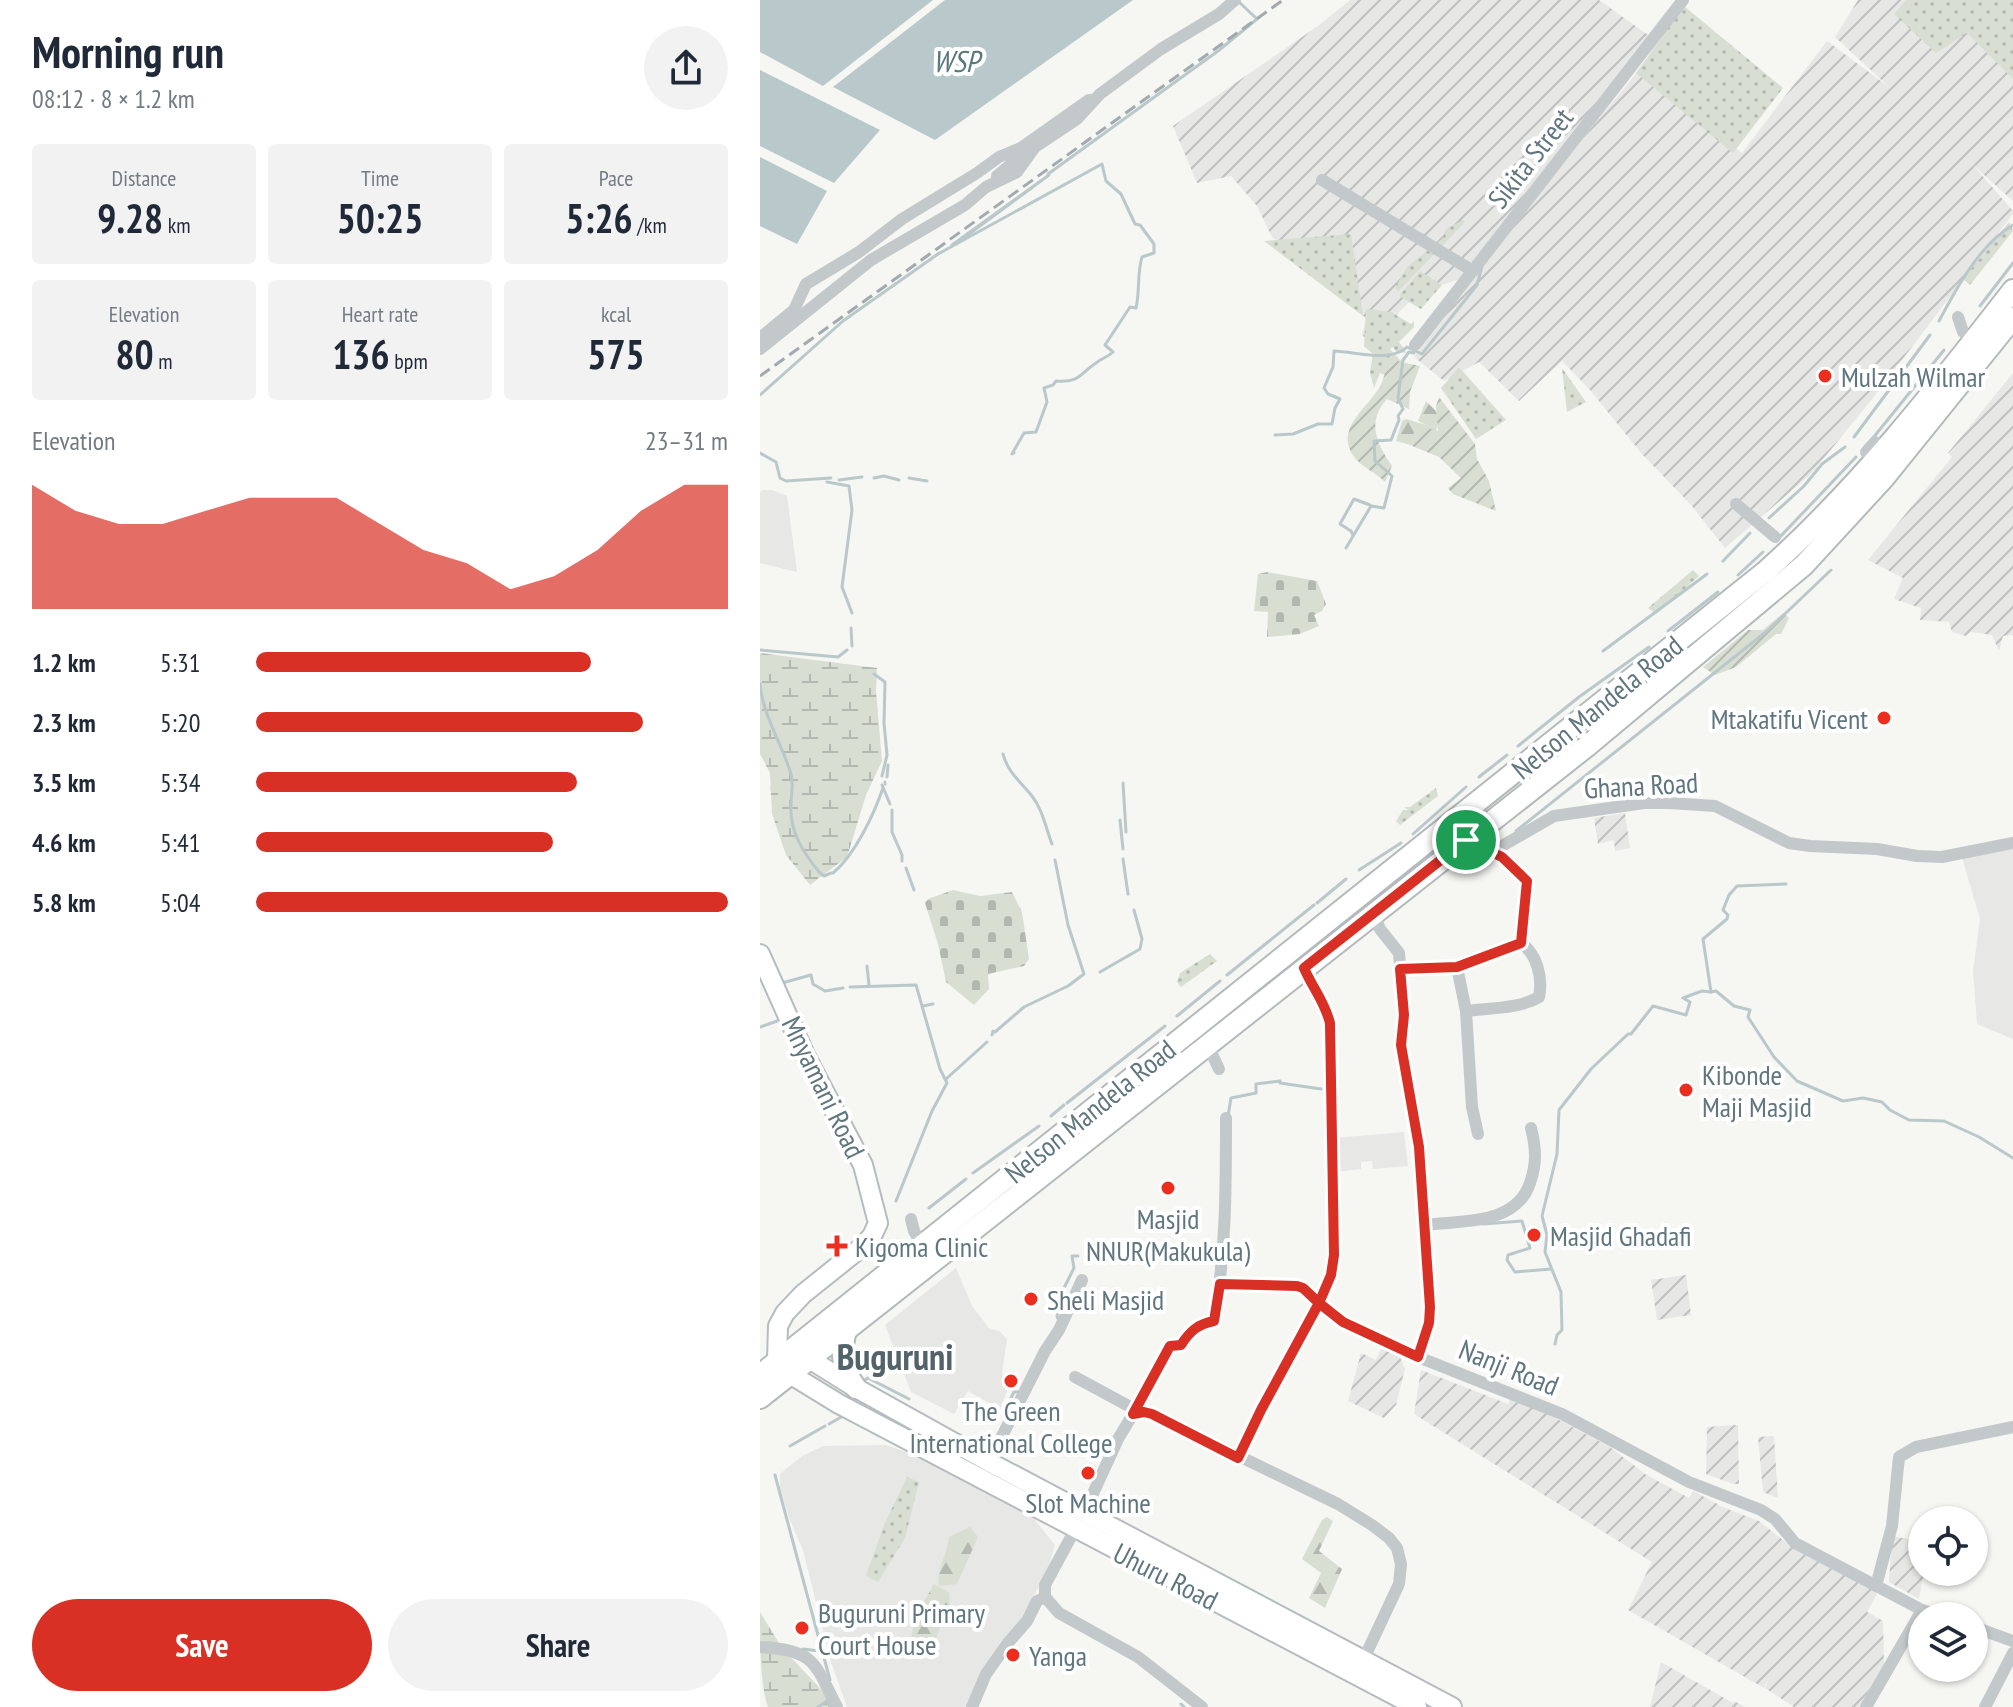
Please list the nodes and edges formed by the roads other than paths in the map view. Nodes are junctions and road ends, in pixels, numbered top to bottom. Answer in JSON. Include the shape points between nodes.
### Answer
{"nodes":[{"id":1,"x":1235,"y":0,"type":"edge"},
{"id":2,"x":1683,"y":0,"type":"edge"},
{"id":3,"x":1100,"y":94,"type":"junction"},
{"id":4,"x":1021,"y":148,"type":"junction"},
{"id":5,"x":1322,"y":180,"type":"dead end"},
{"id":6,"x":986,"y":187,"type":"junction"},
{"id":7,"x":1473,"y":271,"type":"junction"},
{"id":8,"x":2013,"y":290,"type":"edge"},
{"id":9,"x":1958,"y":317,"type":"dead end"},
{"id":10,"x":2013,"y":318,"type":"edge"},
{"id":11,"x":1963,"y":332,"type":"dead end"},
{"id":12,"x":760,"y":338,"type":"edge"},
{"id":13,"x":1415,"y":345,"type":"dead end"},
{"id":14,"x":760,"y":349,"type":"edge"},
{"id":15,"x":1736,"y":504,"type":"dead end"},
{"id":16,"x":1775,"y":537,"type":"dead end"},
{"id":17,"x":1492,"y":837,"type":"dead end"},
{"id":18,"x":1466,"y":840,"type":"junction"},
{"id":19,"x":2013,"y":843,"type":"edge"},
{"id":20,"x":1495,"y":851,"type":"junction"},
{"id":21,"x":1362,"y":894,"type":"junction"},
{"id":22,"x":1381,"y":907,"type":"junction"},
{"id":23,"x":1521,"y":943,"type":"junction"},
{"id":24,"x":760,"y":954,"type":"edge"},
{"id":25,"x":1457,"y":967,"type":"junction"},
{"id":26,"x":1304,"y":968,"type":"junction"},
{"id":27,"x":1400,"y":969,"type":"junction"},
{"id":28,"x":1466,"y":1011,"type":"junction"},
{"id":29,"x":1212,"y":1054,"type":"dead end"},
{"id":30,"x":1219,"y":1069,"type":"dead end"},
{"id":31,"x":1226,"y":1118,"type":"dead end"},
{"id":32,"x":1531,"y":1128,"type":"dead end"},
{"id":33,"x":1478,"y":1134,"type":"dead end"},
{"id":34,"x":911,"y":1219,"type":"dead end"},
{"id":35,"x":1426,"y":1225,"type":"junction"},
{"id":36,"x":922,"y":1245,"type":"junction"},
{"id":37,"x":1082,"y":1280,"type":"dead end"},
{"id":38,"x":1220,"y":1284,"type":"junction"},
{"id":39,"x":1319,"y":1303,"type":"junction"},
{"id":40,"x":847,"y":1327,"type":"junction"},
{"id":41,"x":793,"y":1348,"type":"junction"},
{"id":42,"x":1418,"y":1357,"type":"junction"},
{"id":43,"x":784,"y":1367,"type":"junction"},
{"id":44,"x":760,"y":1375,"type":"edge"},
{"id":45,"x":1075,"y":1377,"type":"dead end"},
{"id":46,"x":856,"y":1388,"type":"junction"},
{"id":47,"x":760,"y":1398,"type":"edge"},
{"id":48,"x":1134,"y":1412,"type":"junction"},
{"id":49,"x":2013,"y":1427,"type":"edge"},
{"id":50,"x":1238,"y":1458,"type":"junction"},
{"id":51,"x":989,"y":1462,"type":"junction"},
{"id":52,"x":1085,"y":1511,"type":"junction"},
{"id":53,"x":1076,"y":1529,"type":"junction"},
{"id":54,"x":1876,"y":1586,"type":"junction"},
{"id":55,"x":1045,"y":1597,"type":"junction"},
{"id":56,"x":1908,"y":1603,"type":"edge"},
{"id":57,"x":1988,"y":1632,"type":"edge"},
{"id":58,"x":1908,"y":1634,"type":"edge"},
{"id":59,"x":2013,"y":1641,"type":"edge"},
{"id":60,"x":760,"y":1647,"type":"edge"},
{"id":61,"x":2013,"y":1653,"type":"edge"},
{"id":62,"x":1359,"y":1668,"type":"junction"},
{"id":63,"x":835,"y":1702,"type":"edge"},
{"id":64,"x":1445,"y":1703,"type":"edge"},
{"id":65,"x":821,"y":1707,"type":"edge"},
{"id":66,"x":972,"y":1707,"type":"edge"},
{"id":67,"x":1202,"y":1707,"type":"edge"},
{"id":68,"x":1417,"y":1707,"type":"edge"},
{"id":69,"x":1866,"y":1707,"type":"edge"},
{"id":70,"x":1985,"y":1707,"type":"edge"}],
"edges":[{"from":1,"to":3,"type":"street"},
{"from":2,"to":7,"type":"street","name":"Sikita Street"},
{"from":3,"to":4,"type":"street"},
{"from":3,"to":6,"type":"street","via":[[1077,119],[1035,147],[1017,172]]},
{"from":4,"to":6,"type":"street","via":[[1014,162]]},
{"from":4,"to":12,"type":"street","via":[[999,157],[806,284],[794,310]]},
{"from":5,"to":7,"type":"street"},
{"from":6,"to":14,"type":"street","via":[[871,260]]},
{"from":7,"to":13,"type":"street","name":"Sikita Street"},
{"from":8,"to":21,"type":"main road","name":"Nelson Mandela Road","via":[[1871,464],[1788,551]]},
{"from":9,"to":11,"type":"street"},
{"from":10,"to":18,"type":"main road","name":"Nelson Mandela Road","via":[[1884,478],[1804,565]]},
{"from":15,"to":16,"type":"street"},
{"from":17,"to":20,"type":"street"},
{"from":18,"to":20,"type":"street"},
{"from":18,"to":22,"type":"main road","name":"Nelson Mandela Road"},
{"from":19,"to":20,"type":"street","name":"Ghana Road","via":[[1942,857],[1810,846],[1789,843],[1715,806],[1644,803],[1554,816]]},
{"from":20,"to":23,"type":"street","via":[[1527,881]]},
{"from":21,"to":22,"type":"street"},
{"from":21,"to":36,"type":"main road","name":"Nelson Mandela Road"},
{"from":22,"to":26,"type":"main road","name":"Nelson Mandela Road"},
{"from":22,"to":27,"type":"street","via":[[1380,929],[1399,953]]},
{"from":23,"to":25,"type":"street"},
{"from":23,"to":28,"type":"street","via":[[1537,964],[1539,997]]},
{"from":24,"to":41,"type":"main road","name":"Mnyamani Road","via":[[806,1057],[862,1162],[878,1223],[854,1255],[793,1304],[778,1326]]},
{"from":25,"to":27,"type":"street"},
{"from":25,"to":28,"type":"street"},
{"from":26,"to":39,"type":"street","via":[[1324,1000],[1330,1023],[1334,1255]]},
{"from":26,"to":40,"type":"main road","name":"Nelson Mandela Road"},
{"from":27,"to":35,"type":"street","via":[[1401,1045]]},
{"from":28,"to":33,"type":"street"},
{"from":29,"to":30,"type":"street"},
{"from":31,"to":38,"type":"street"},
{"from":32,"to":35,"type":"street","via":[[1535,1170],[1516,1208]]},
{"from":34,"to":36,"type":"street"},
{"from":35,"to":42,"type":"street","via":[[1430,1307]]},
{"from":36,"to":41,"type":"main road","name":"Nelson Mandela Road"},
{"from":37,"to":51,"type":"street"},
{"from":38,"to":39,"type":"street","name":"Nanji Road","via":[[1297,1286]]},
{"from":38,"to":48,"type":"street","via":[[1214,1321],[1201,1323],[1181,1345],[1170,1346]]},
{"from":39,"to":42,"type":"street","name":"Nanji Road","via":[[1343,1322]]},
{"from":39,"to":50,"type":"street"},
{"from":40,"to":41,"type":"main road","name":"Nelson Mandela Road"},
{"from":40,"to":46,"type":"main road","via":[[841,1350]]},
{"from":41,"to":43,"type":"main road"},
{"from":41,"to":43,"type":"main road"},
{"from":41,"to":46,"type":"main road","name":"Uhuru Road"},
{"from":42,"to":54,"type":"street","name":"Nanji Road","via":[[1562,1414],[1689,1482],[1761,1510],[1795,1543]]},
{"from":43,"to":44,"type":"main road"},
{"from":43,"to":47,"type":"main road"},
{"from":43,"to":53,"type":"main road","name":"Uhuru Road","via":[[839,1404]]},
{"from":45,"to":48,"type":"street"},
{"from":46,"to":51,"type":"main road","name":"Uhuru Road"},
{"from":48,"to":50,"type":"street","via":[[1152,1414]]},
{"from":48,"to":52,"type":"street"},
{"from":49,"to":54,"type":"street","via":[[1916,1447],[1899,1457],[1892,1526]]},
{"from":50,"to":62,"type":"street","via":[[1338,1504],[1397,1548],[1399,1584]]},
{"from":51,"to":52,"type":"main road","name":"Uhuru Road"},
{"from":52,"to":53,"type":"street"},
{"from":52,"to":62,"type":"main road","name":"Uhuru Road"},
{"from":53,"to":55,"type":"street","via":[[1045,1585]]},
{"from":53,"to":62,"type":"main road","name":"Uhuru Road"},
{"from":54,"to":56,"type":"street","name":"Nanji Road"},
{"from":55,"to":66,"type":"street","via":[[986,1674]]},
{"from":55,"to":67,"type":"street","via":[[1059,1613],[1138,1657]]},
{"from":57,"to":59,"type":"street"},
{"from":58,"to":69,"type":"street"},
{"from":60,"to":63,"type":"street","via":[[806,1655]]},
{"from":61,"to":70,"type":"street"},
{"from":62,"to":64,"type":"main road","name":"Uhuru Road"},
{"from":62,"to":68,"type":"main road","name":"Uhuru Road"},
{"from":63,"to":65,"type":"street"}]}
